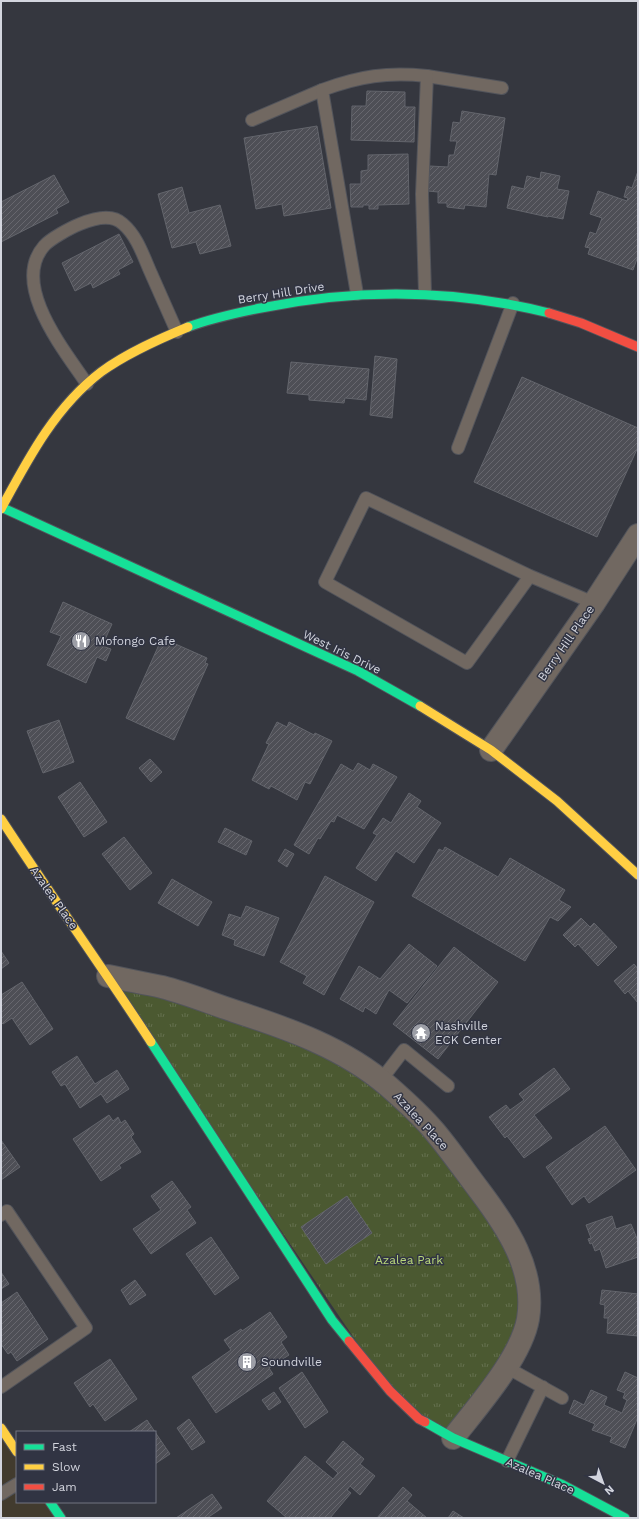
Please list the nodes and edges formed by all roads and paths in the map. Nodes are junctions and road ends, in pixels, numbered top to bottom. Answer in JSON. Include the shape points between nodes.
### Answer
{"nodes":[{"id":1,"x":427,"y":76,"type":"junction"},
{"id":2,"x":502,"y":88,"type":"dead end"},
{"id":3,"x":322,"y":90,"type":"junction"},
{"id":4,"x":252,"y":120,"type":"dead end"},
{"id":5,"x":357,"y":294,"type":"junction"},
{"id":6,"x":425,"y":294,"type":"junction"},
{"id":7,"x":513,"y":303,"type":"junction"},
{"id":8,"x":177,"y":332,"type":"junction"},
{"id":9,"x":638,"y":347,"type":"edge"},
{"id":10,"x":87,"y":384,"type":"junction"},
{"id":11,"x":458,"y":448,"type":"dead end"},
{"id":12,"x":1,"y":508,"type":"edge"},
{"id":13,"x":638,"y":535,"type":"edge"},
{"id":14,"x":530,"y":576,"type":"junction"},
{"id":15,"x":594,"y":603,"type":"junction"},
{"id":16,"x":491,"y":750,"type":"junction"},
{"id":17,"x":1,"y":819,"type":"edge"},
{"id":18,"x":638,"y":875,"type":"edge"},
{"id":19,"x":108,"y":976,"type":"junction"},
{"id":20,"x":381,"y":1080,"type":"junction"},
{"id":21,"x":448,"y":1086,"type":"dead end"},
{"id":22,"x":1,"y":1215,"type":"edge"},
{"id":23,"x":506,"y":1367,"type":"junction"},
{"id":24,"x":1,"y":1387,"type":"edge"},
{"id":25,"x":543,"y":1387,"type":"junction"},
{"id":26,"x":562,"y":1398,"type":"dead end"},
{"id":27,"x":1,"y":1428,"type":"edge"},
{"id":28,"x":453,"y":1438,"type":"junction"},
{"id":29,"x":5,"y":1443,"type":"edge"},
{"id":30,"x":16,"y":1451,"type":"edge"},
{"id":31,"x":507,"y":1462,"type":"junction"},
{"id":32,"x":16,"y":1485,"type":"edge"},
{"id":33,"x":1,"y":1494,"type":"edge"},
{"id":34,"x":51,"y":1503,"type":"edge"},
{"id":35,"x":61,"y":1518,"type":"edge"},
{"id":36,"x":625,"y":1518,"type":"edge"}],
"edges":[{"from":1,"to":2,"type":"lane"},
{"from":1,"to":3,"type":"lane","via":[[401,73],[376,75]]},
{"from":1,"to":6,"type":"lane","via":[[422,194]]},
{"from":3,"to":4,"type":"lane"},
{"from":3,"to":5,"type":"lane"},
{"from":5,"to":6,"type":"street","name":"Berry Hill Drive"},
{"from":5,"to":8,"type":"street","name":"Berry Hill Drive","via":[[227,314]]},
{"from":6,"to":7,"type":"street","name":"Berry Hill Drive","via":[[465,296]]},
{"from":7,"to":9,"type":"street","name":"Berry Hill Drive","via":[[550,312],[612,334]]},
{"from":7,"to":11,"type":"lane"},
{"from":8,"to":10,"type":"street","name":"Berry Hill Drive","via":[[118,361]]},
{"from":8,"to":10,"type":"lane","via":[[137,242],[128,228],[122,222],[108,218],[77,225],[44,246],[36,262],[33,287],[37,304]]},
{"from":10,"to":12,"type":"street","name":"Berry Hill Drive","via":[[50,424]]},
{"from":12,"to":16,"type":"street","name":"West Iris Drive","via":[[358,671]]},
{"from":13,"to":15,"type":"street","name":"Berry Hill Place"},
{"from":14,"to":14,"type":"lane","via":[[366,498],[325,582],[467,663]]},
{"from":14,"to":15,"type":"lane"},
{"from":15,"to":16,"type":"street","name":"Berry Hill Place"},
{"from":16,"to":18,"type":"street","name":"West Iris Drive","via":[[585,826]]},
{"from":17,"to":19,"type":"street","name":"Azalea Place"},
{"from":19,"to":20,"type":"street","name":"Azalea Place","via":[[163,987],[303,1035],[335,1050]]},
{"from":19,"to":28,"type":"street","name":"Azalea Place","via":[[332,1320],[390,1392],[419,1419]]},
{"from":20,"to":21,"type":"lane","via":[[404,1050]]},
{"from":20,"to":23,"type":"street","name":"Azalea Place","via":[[435,1132],[502,1221],[524,1266],[529,1293],[528,1318],[522,1338]]},
{"from":22,"to":24,"type":"lane","via":[[7,1211],[86,1328]]},
{"from":23,"to":25,"type":"lane"},
{"from":23,"to":28,"type":"street","name":"Azalea Place"},
{"from":25,"to":26,"type":"lane"},
{"from":25,"to":31,"type":"lane"},
{"from":27,"to":29,"type":"street"},
{"from":28,"to":31,"type":"street","name":"Azalea Place"},
{"from":29,"to":30,"type":"street"},
{"from":31,"to":36,"type":"street","name":"Azalea Place","via":[[563,1485]]},
{"from":32,"to":33,"type":"lane"},
{"from":34,"to":35,"type":"street"}]}
